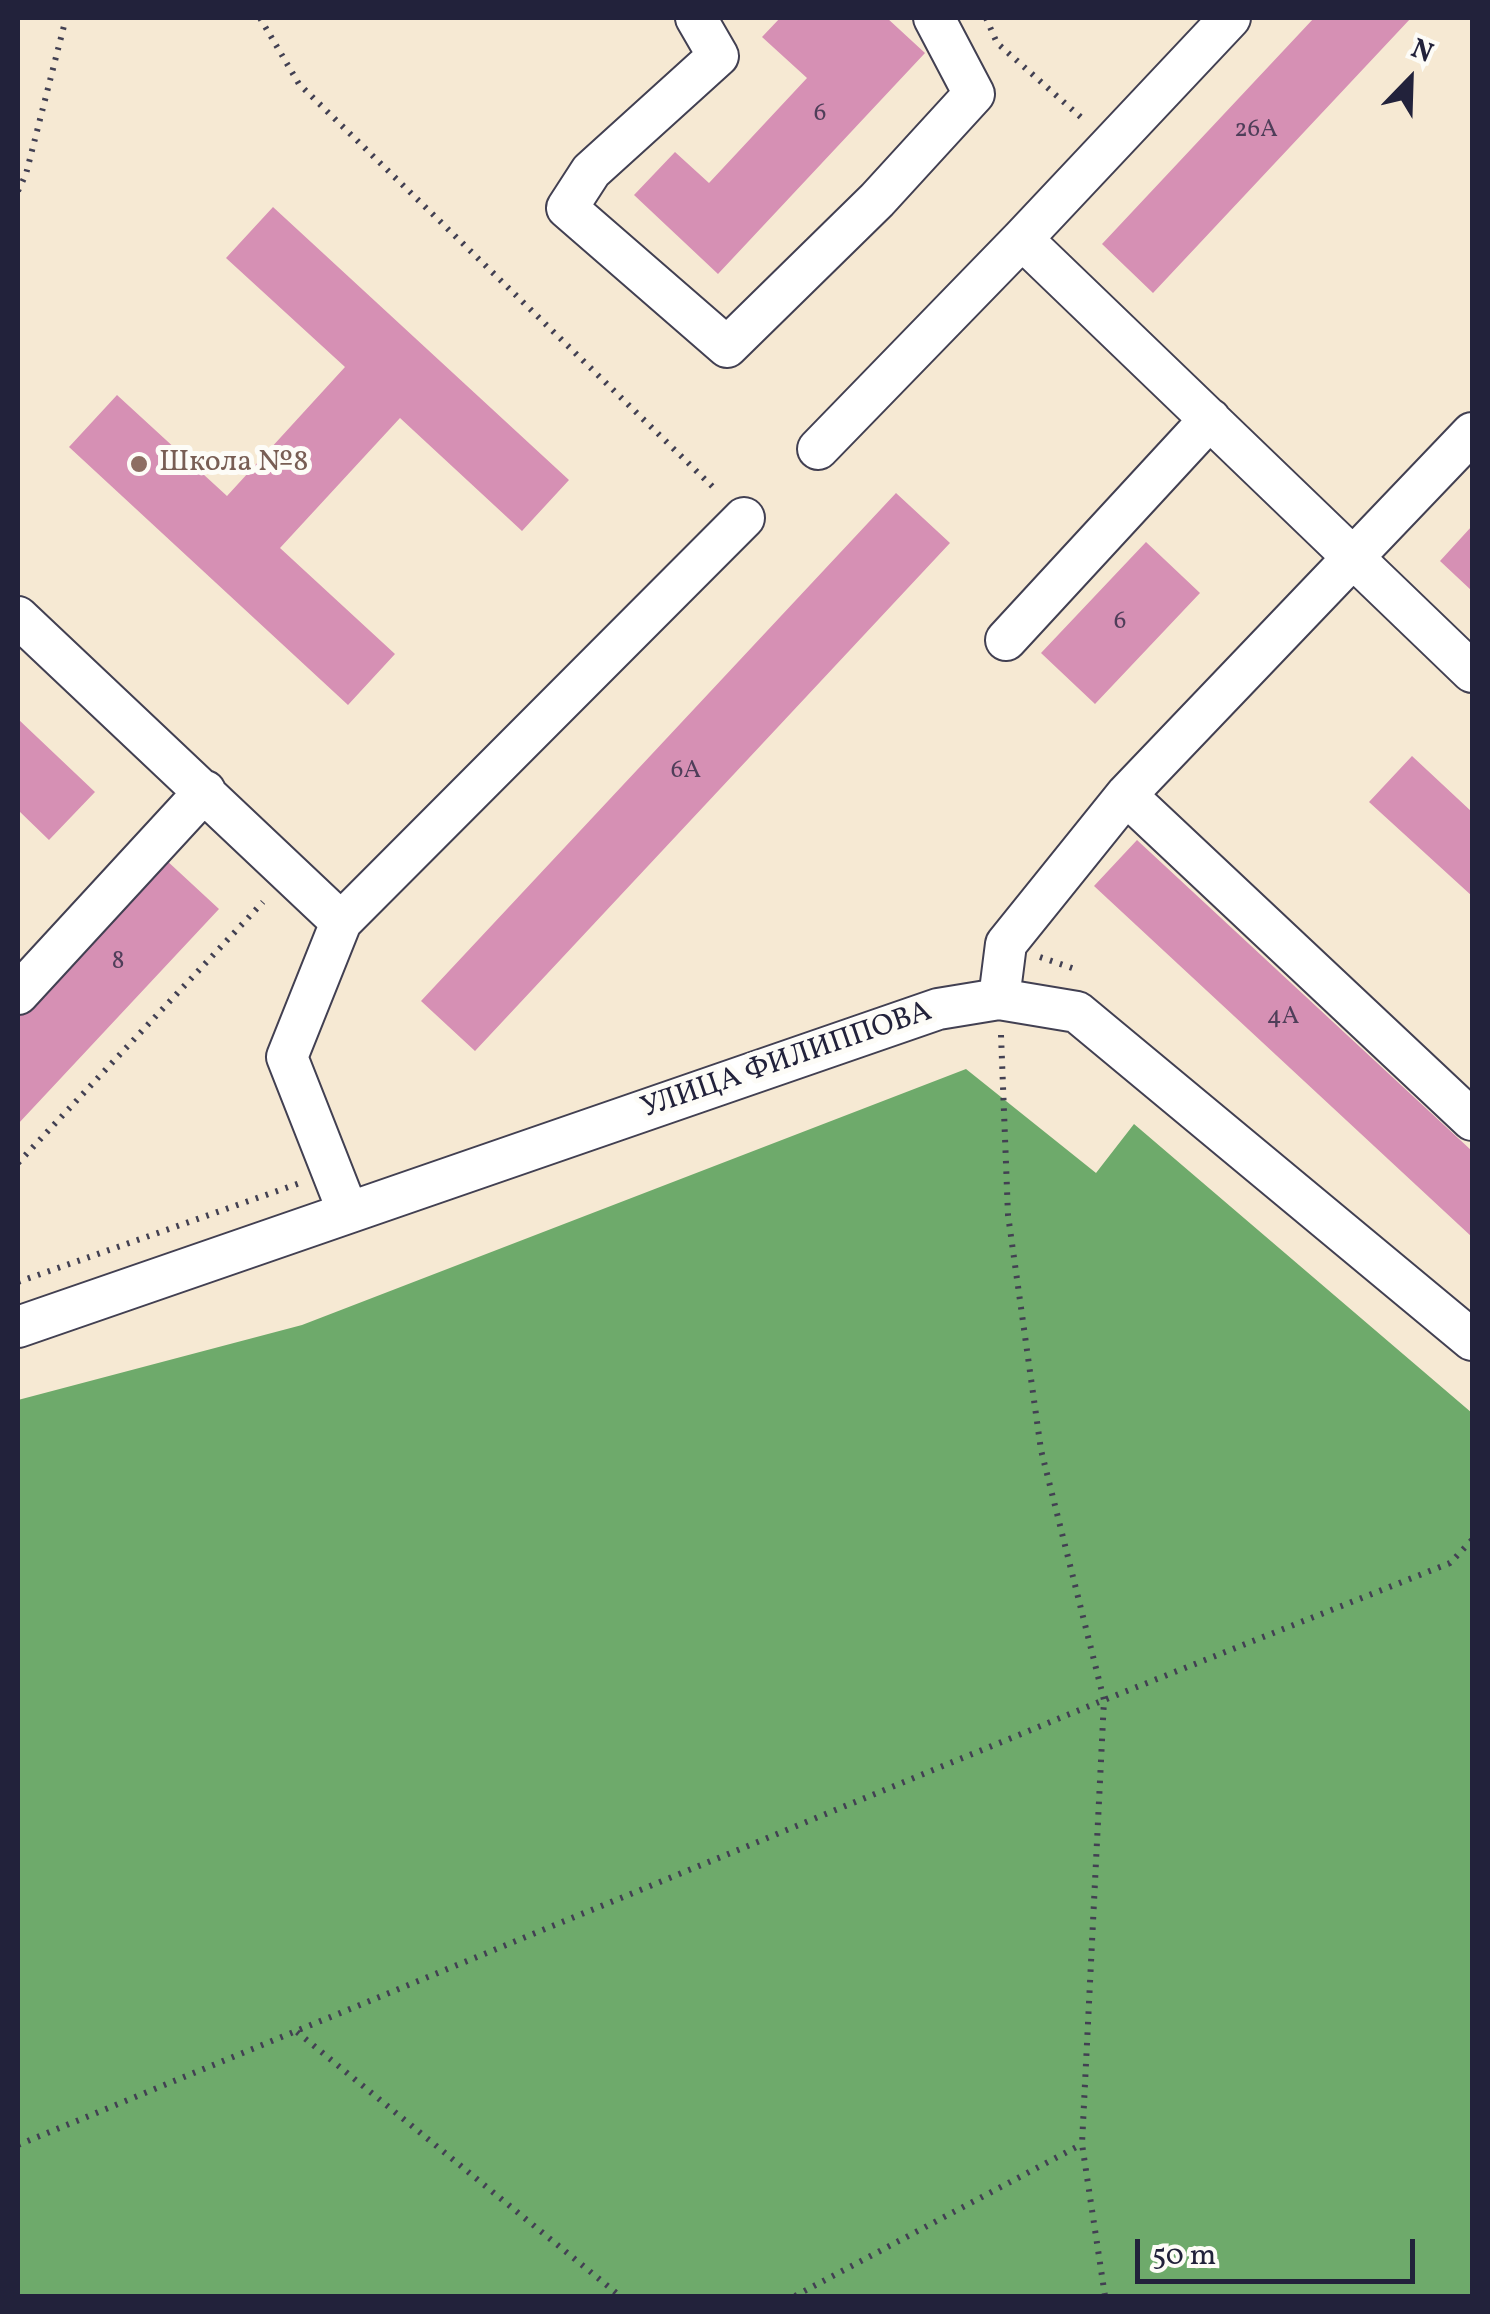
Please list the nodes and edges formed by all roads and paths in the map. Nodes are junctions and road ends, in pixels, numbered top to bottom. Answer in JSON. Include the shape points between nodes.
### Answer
{"nodes":[{"id":1,"x":66,"y":18,"type":"edge"},
{"id":2,"x":260,"y":18,"type":"edge"},
{"id":3,"x":696,"y":18,"type":"edge"},
{"id":4,"x":934,"y":18,"type":"edge"},
{"id":5,"x":986,"y":18,"type":"edge"},
{"id":6,"x":1230,"y":18,"type":"edge"},
{"id":7,"x":1112,"y":144,"type":"junction"},
{"id":8,"x":18,"y":191,"type":"edge"},
{"id":9,"x":1022,"y":239,"type":"junction"},
{"id":10,"x":1210,"y":418,"type":"junction"},
{"id":11,"x":1472,"y":433,"type":"edge"},
{"id":12,"x":818,"y":448,"type":"dead end"},
{"id":13,"x":744,"y":518,"type":"joint"},
{"id":14,"x":1352,"y":555,"type":"junction"},
{"id":15,"x":18,"y":617,"type":"edge"},
{"id":16,"x":1006,"y":640,"type":"dead end"},
{"id":17,"x":1472,"y":672,"type":"edge"},
{"id":18,"x":205,"y":791,"type":"junction"},
{"id":19,"x":1126,"y":794,"type":"junction"},
{"id":20,"x":276,"y":888,"type":"dead end"},
{"id":21,"x":342,"y":922,"type":"junction"},
{"id":22,"x":18,"y":992,"type":"edge"},
{"id":23,"x":999,"y":999,"type":"junction"},
{"id":24,"x":1472,"y":1120,"type":"edge"},
{"id":25,"x":18,"y":1163,"type":"edge"},
{"id":26,"x":332,"y":1172,"type":"junction"},
{"id":27,"x":348,"y":1212,"type":"junction"},
{"id":28,"x":18,"y":1282,"type":"edge"},
{"id":29,"x":18,"y":1327,"type":"edge"},
{"id":30,"x":1472,"y":1340,"type":"edge"},
{"id":31,"x":1472,"y":1540,"type":"edge"},
{"id":32,"x":1104,"y":1700,"type":"junction"},
{"id":33,"x":297,"y":2032,"type":"junction"},
{"id":34,"x":1082,"y":2144,"type":"junction"},
{"id":35,"x":18,"y":2145,"type":"edge"},
{"id":36,"x":620,"y":2296,"type":"edge"},
{"id":37,"x":795,"y":2296,"type":"edge"},
{"id":38,"x":1105,"y":2296,"type":"edge"}],
"edges":[{"from":1,"to":8,"type":"path"},
{"from":2,"to":13,"type":"path","via":[[299,84]]},
{"from":3,"to":4,"type":"street","via":[[718,56],[591,171],[568,208],[726,347],[974,94]]},
{"from":5,"to":7,"type":"path","via":[[997,44]]},
{"from":6,"to":7,"type":"street"},
{"from":7,"to":9,"type":"street"},
{"from":9,"to":10,"type":"street"},
{"from":9,"to":12,"type":"street"},
{"from":10,"to":14,"type":"street"},
{"from":10,"to":16,"type":"street"},
{"from":11,"to":14,"type":"street"},
{"from":13,"to":21,"type":"street"},
{"from":14,"to":17,"type":"street"},
{"from":14,"to":19,"type":"street"},
{"from":15,"to":18,"type":"street"},
{"from":18,"to":21,"type":"street"},
{"from":18,"to":22,"type":"street"},
{"from":19,"to":23,"type":"street","via":[[1006,944]]},
{"from":19,"to":24,"type":"street"},
{"from":20,"to":25,"type":"path"},
{"from":21,"to":26,"type":"street","via":[[287,1058]]},
{"from":23,"to":27,"type":"street","name":"УЛИЦА ФИЛИППОВА","via":[[938,1009]]},
{"from":23,"to":30,"type":"street","name":"УЛИЦА ФИЛИППОВА","via":[[1077,1012]]},
{"from":23,"to":32,"type":"path","via":[[1008,1216],[1041,1450]]},
{"from":26,"to":27,"type":"street"},
{"from":26,"to":28,"type":"path"},
{"from":27,"to":29,"type":"street","name":"УЛИЦА ФИЛИППОВА"},
{"from":31,"to":32,"type":"path","via":[[1450,1563]]},
{"from":32,"to":33,"type":"path"},
{"from":32,"to":34,"type":"path"},
{"from":33,"to":35,"type":"path"},
{"from":33,"to":36,"type":"path"},
{"from":34,"to":37,"type":"path"},
{"from":34,"to":38,"type":"path"}]}
